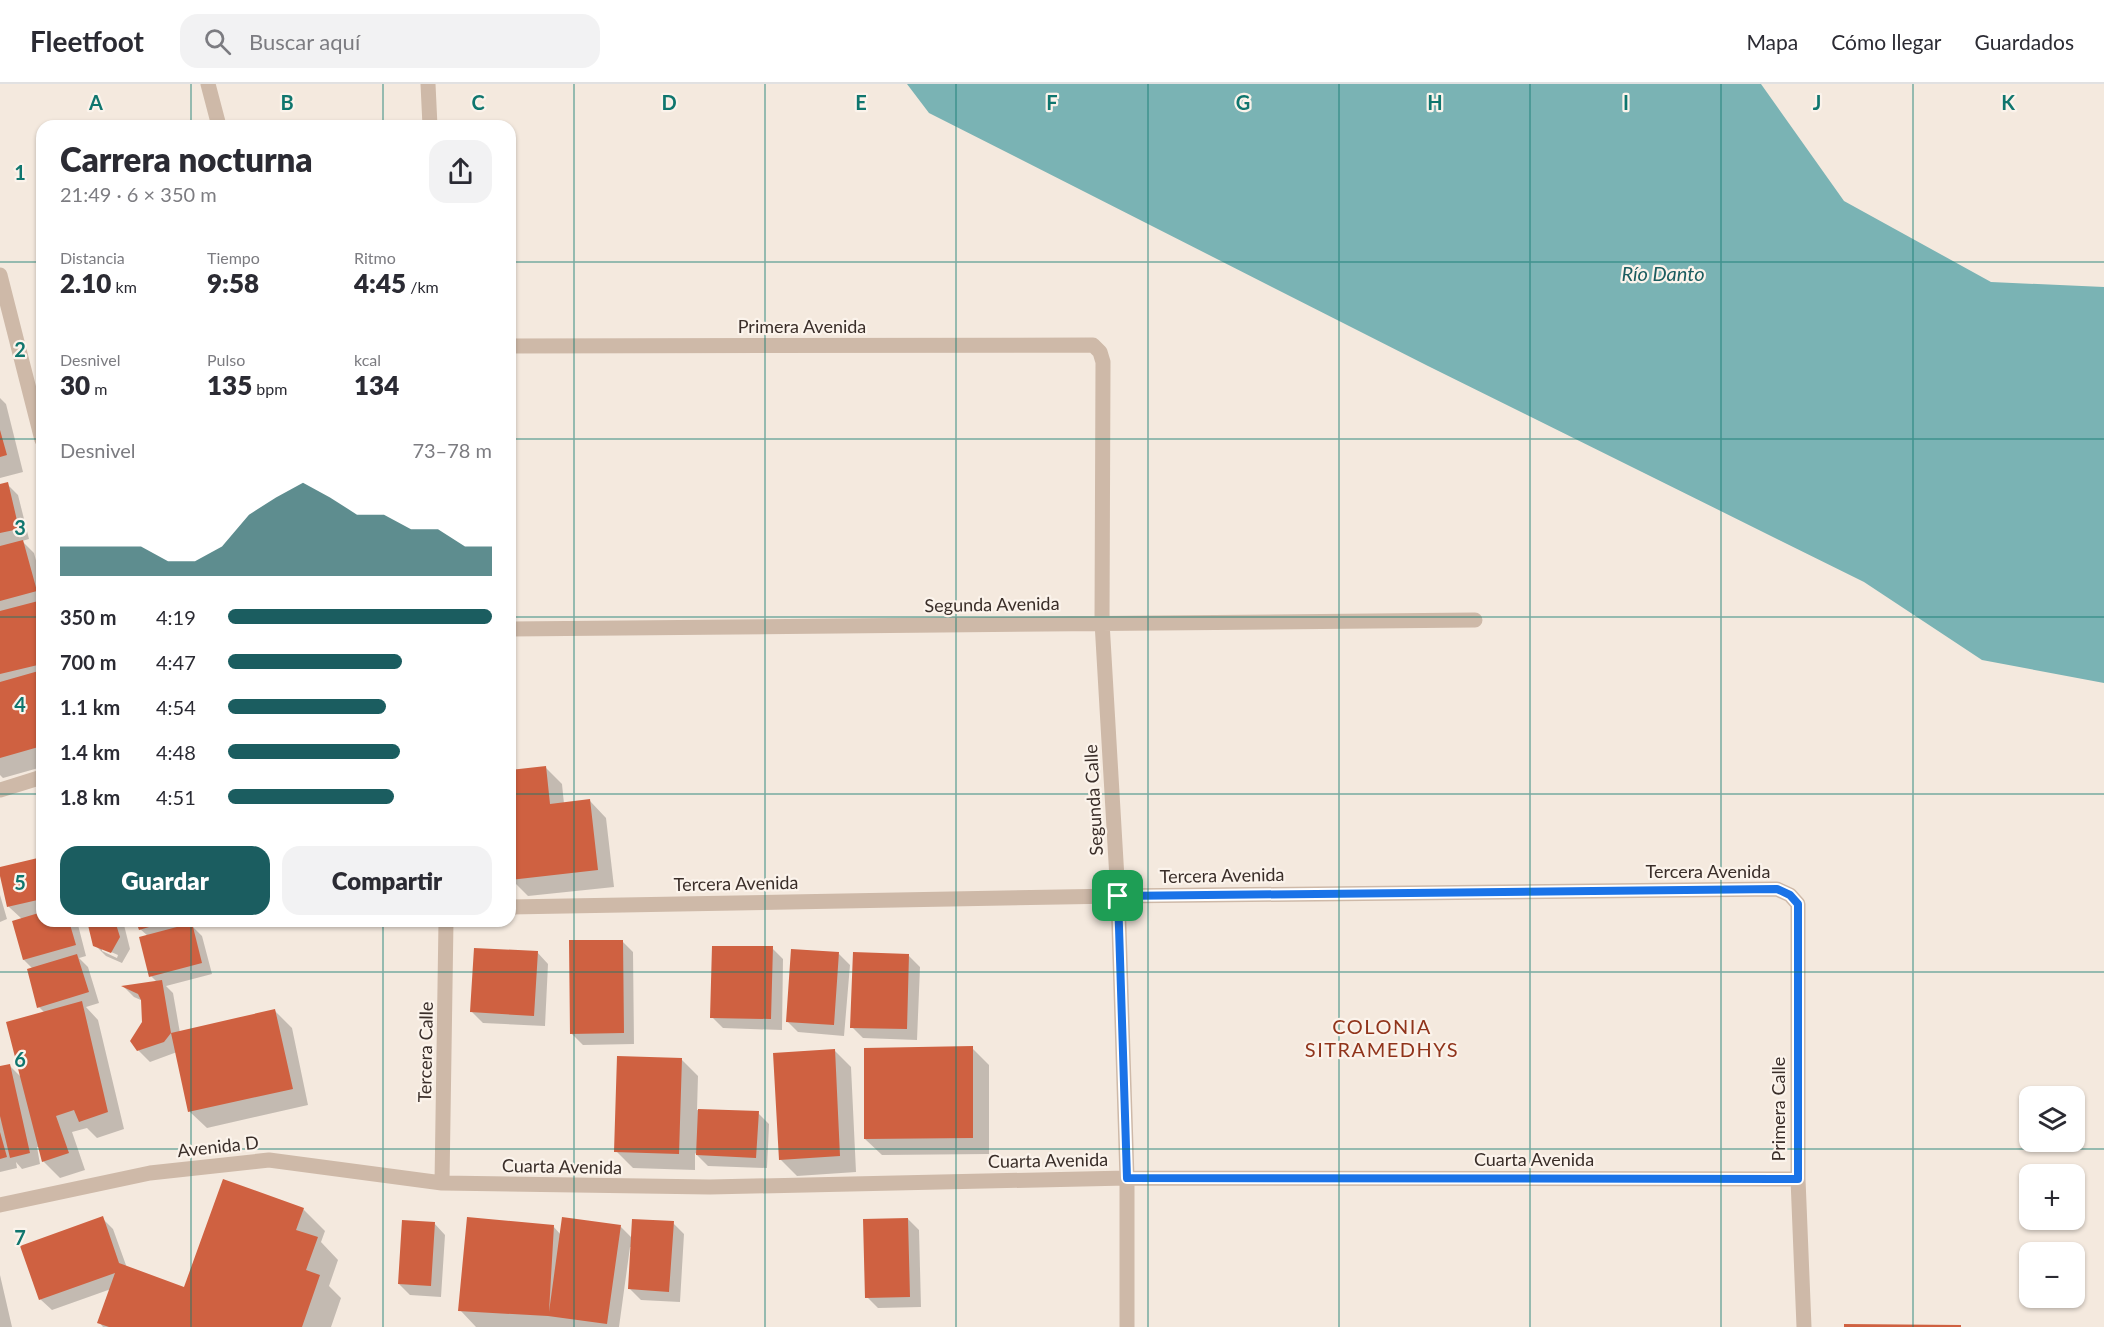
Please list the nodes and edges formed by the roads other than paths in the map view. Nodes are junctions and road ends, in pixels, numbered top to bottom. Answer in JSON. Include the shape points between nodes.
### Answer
{"nodes":[{"id":1,"x":208,"y":84,"type":"edge"},
{"id":2,"x":428,"y":84,"type":"edge"},
{"id":3,"x":217,"y":120,"type":"edge"},
{"id":4,"x":430,"y":120,"type":"edge"},
{"id":5,"x":0,"y":275,"type":"edge"},
{"id":6,"x":1093,"y":345,"type":"joint"},
{"id":7,"x":516,"y":346,"type":"edge"},
{"id":8,"x":36,"y":416,"type":"edge"},
{"id":9,"x":1475,"y":620,"type":"dead end"},
{"id":10,"x":1102,"y":622,"type":"junction"},
{"id":11,"x":516,"y":629,"type":"edge"},
{"id":12,"x":36,"y":779,"type":"edge"},
{"id":13,"x":0,"y":790,"type":"edge"},
{"id":14,"x":1790,"y":895,"type":"joint"},
{"id":15,"x":1118,"y":896,"type":"junction"},
{"id":16,"x":516,"y":907,"type":"edge"},
{"id":17,"x":446,"y":927,"type":"edge"},
{"id":18,"x":1127,"y":1178,"type":"junction"},
{"id":19,"x":1798,"y":1179,"type":"junction"},
{"id":20,"x":442,"y":1184,"type":"junction"},
{"id":21,"x":0,"y":1205,"type":"edge"},
{"id":22,"x":1127,"y":1327,"type":"edge"},
{"id":23,"x":1804,"y":1327,"type":"edge"}],
"edges":[{"from":1,"to":3,"type":"street"},
{"from":2,"to":4,"type":"street"},
{"from":5,"to":8,"type":"street"},
{"from":6,"to":7,"type":"street","name":"Primera Avenida"},
{"from":6,"to":10,"type":"street","name":"Segunda Calle","via":[[1103,362]]},
{"from":9,"to":10,"type":"street","name":"Segunda Avenida"},
{"from":10,"to":11,"type":"street","name":"Segunda Avenida"},
{"from":10,"to":15,"type":"street","name":"Segunda Calle"},
{"from":12,"to":13,"type":"street"},
{"from":14,"to":15,"type":"street","name":"Tercera Avenida","via":[[1777,889]]},
{"from":14,"to":19,"type":"street","name":"Primera Calle","via":[[1798,904]]},
{"from":15,"to":16,"type":"street","name":"Tercera Avenida"},
{"from":15,"to":18,"type":"street","name":"Segunda Calle"},
{"from":17,"to":20,"type":"street","name":"Tercera Calle"},
{"from":18,"to":19,"type":"street","name":"Cuarta Avenida"},
{"from":18,"to":20,"type":"street","name":"Cuarta Avenida","via":[[710,1187]]},
{"from":18,"to":22,"type":"street","name":"Segunda Calle"},
{"from":19,"to":23,"type":"street","name":"Primera Calle"},
{"from":20,"to":21,"type":"street","name":"Avenida D","via":[[268,1160],[150,1173]]}]}
